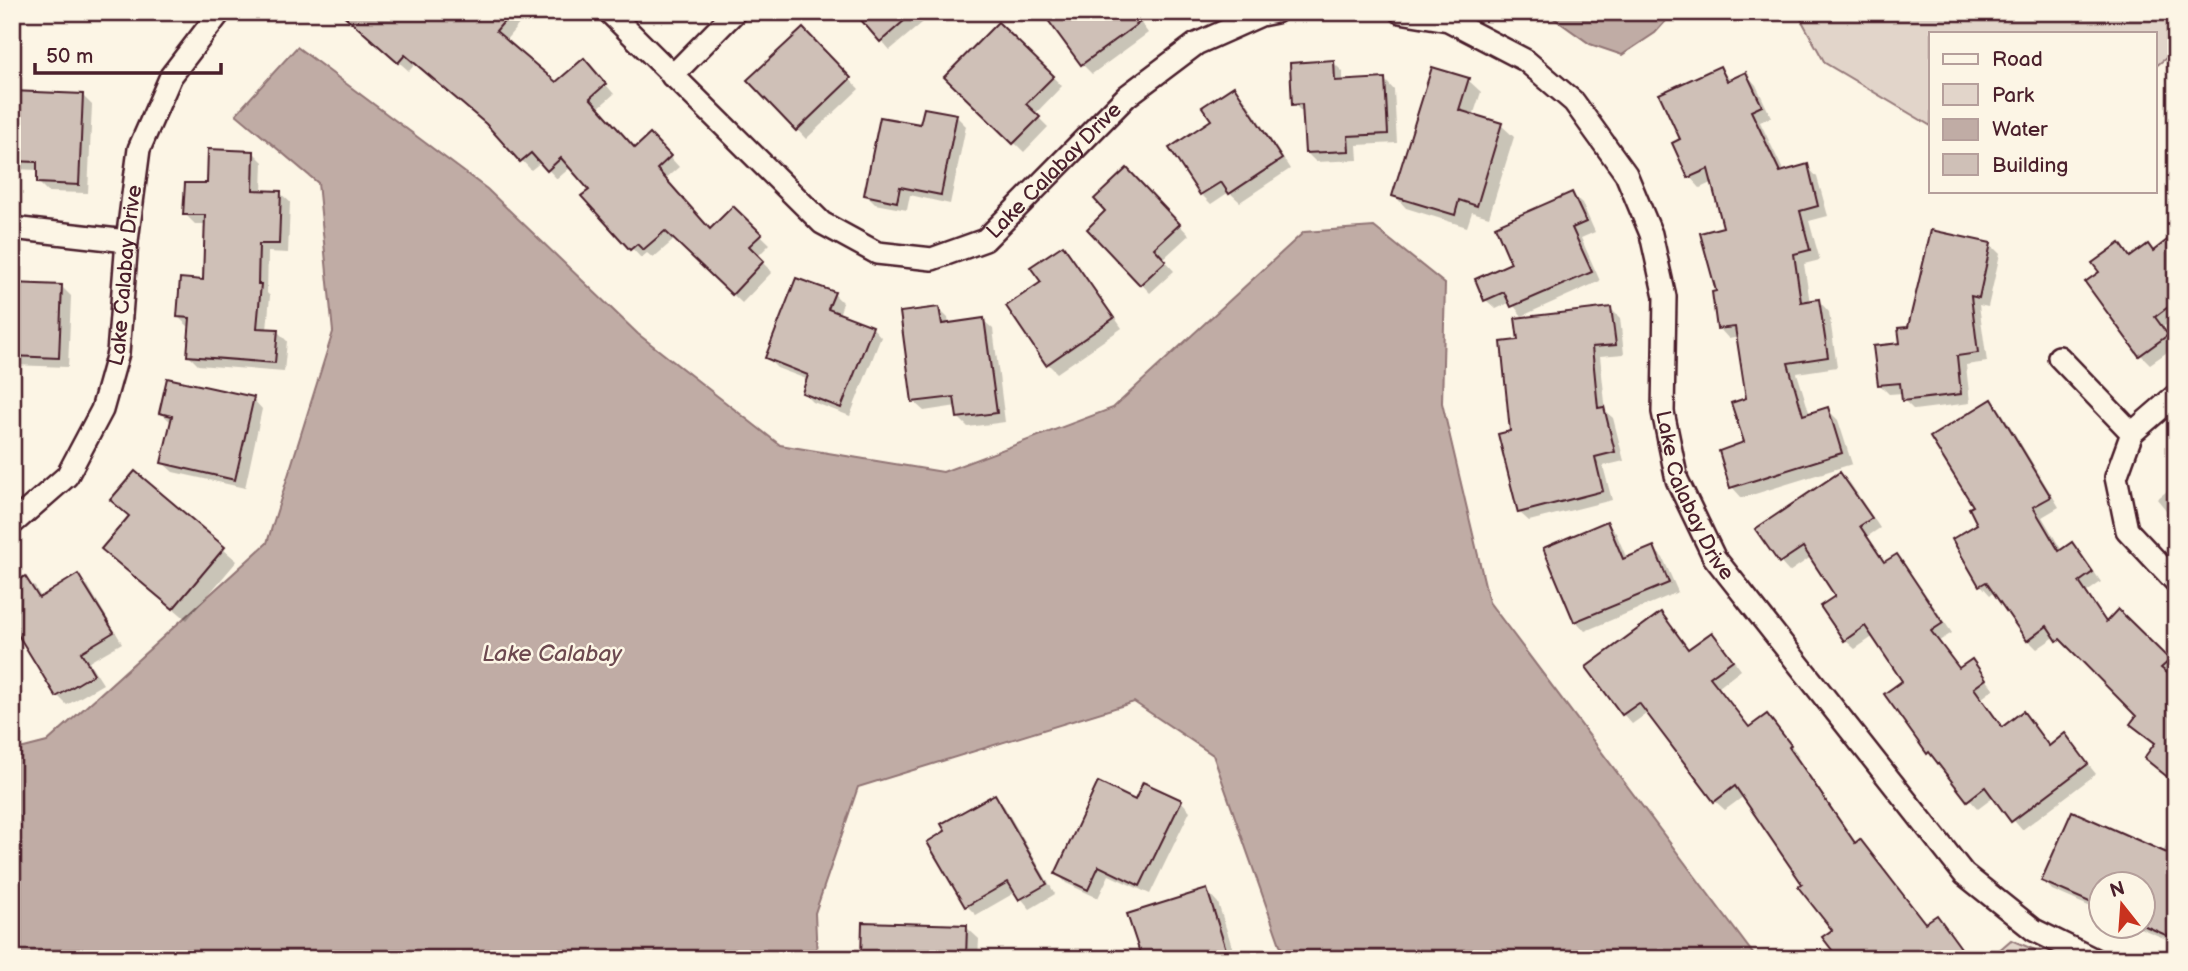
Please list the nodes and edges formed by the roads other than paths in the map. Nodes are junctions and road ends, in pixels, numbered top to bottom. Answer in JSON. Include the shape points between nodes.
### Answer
{"nodes":[{"id":1,"x":220,"y":12,"type":"edge"},
{"id":2,"x":609,"y":12,"type":"edge"},
{"id":3,"x":735,"y":12,"type":"edge"},
{"id":4,"x":1276,"y":12,"type":"edge"},
{"id":5,"x":1400,"y":12,"type":"edge"},
{"id":6,"x":672,"y":76,"type":"junction"},
{"id":7,"x":12,"y":228,"type":"edge"},
{"id":8,"x":127,"y":241,"type":"junction"},
{"id":9,"x":2059,"y":357,"type":"dead end"},
{"id":10,"x":2176,"y":395,"type":"edge"},
{"id":11,"x":2132,"y":433,"type":"junction"},
{"id":12,"x":12,"y":524,"type":"edge"},
{"id":13,"x":2176,"y":582,"type":"edge"},
{"id":14,"x":2093,"y":959,"type":"edge"}],
"edges":[{"from":1,"to":8,"type":"street","name":"Lake Calabay Drive","via":[[171,76],[139,149]]},
{"from":2,"to":6,"type":"street","name":"Lake Calabay Drive"},
{"from":3,"to":6,"type":"street"},
{"from":4,"to":6,"type":"street","name":"Lake Calabay Drive","via":[[1196,44],[1127,96],[985,240],[932,259],[877,253],[822,223]]},
{"from":5,"to":14,"type":"street","name":"Lake Calabay Drive","via":[[1448,20],[1525,60],[1574,102],[1626,174],[1651,234],[1665,298],[1663,412],[1677,480],[1714,557],[1964,874],[2034,930]]},
{"from":7,"to":8,"type":"street"},
{"from":8,"to":12,"type":"street","name":"Lake Calabay Drive","via":[[118,353],[102,410],[67,476]]},
{"from":9,"to":11,"type":"street"},
{"from":10,"to":11,"type":"street"},
{"from":11,"to":13,"type":"street","via":[[2116,477],[2126,530]]}]}
